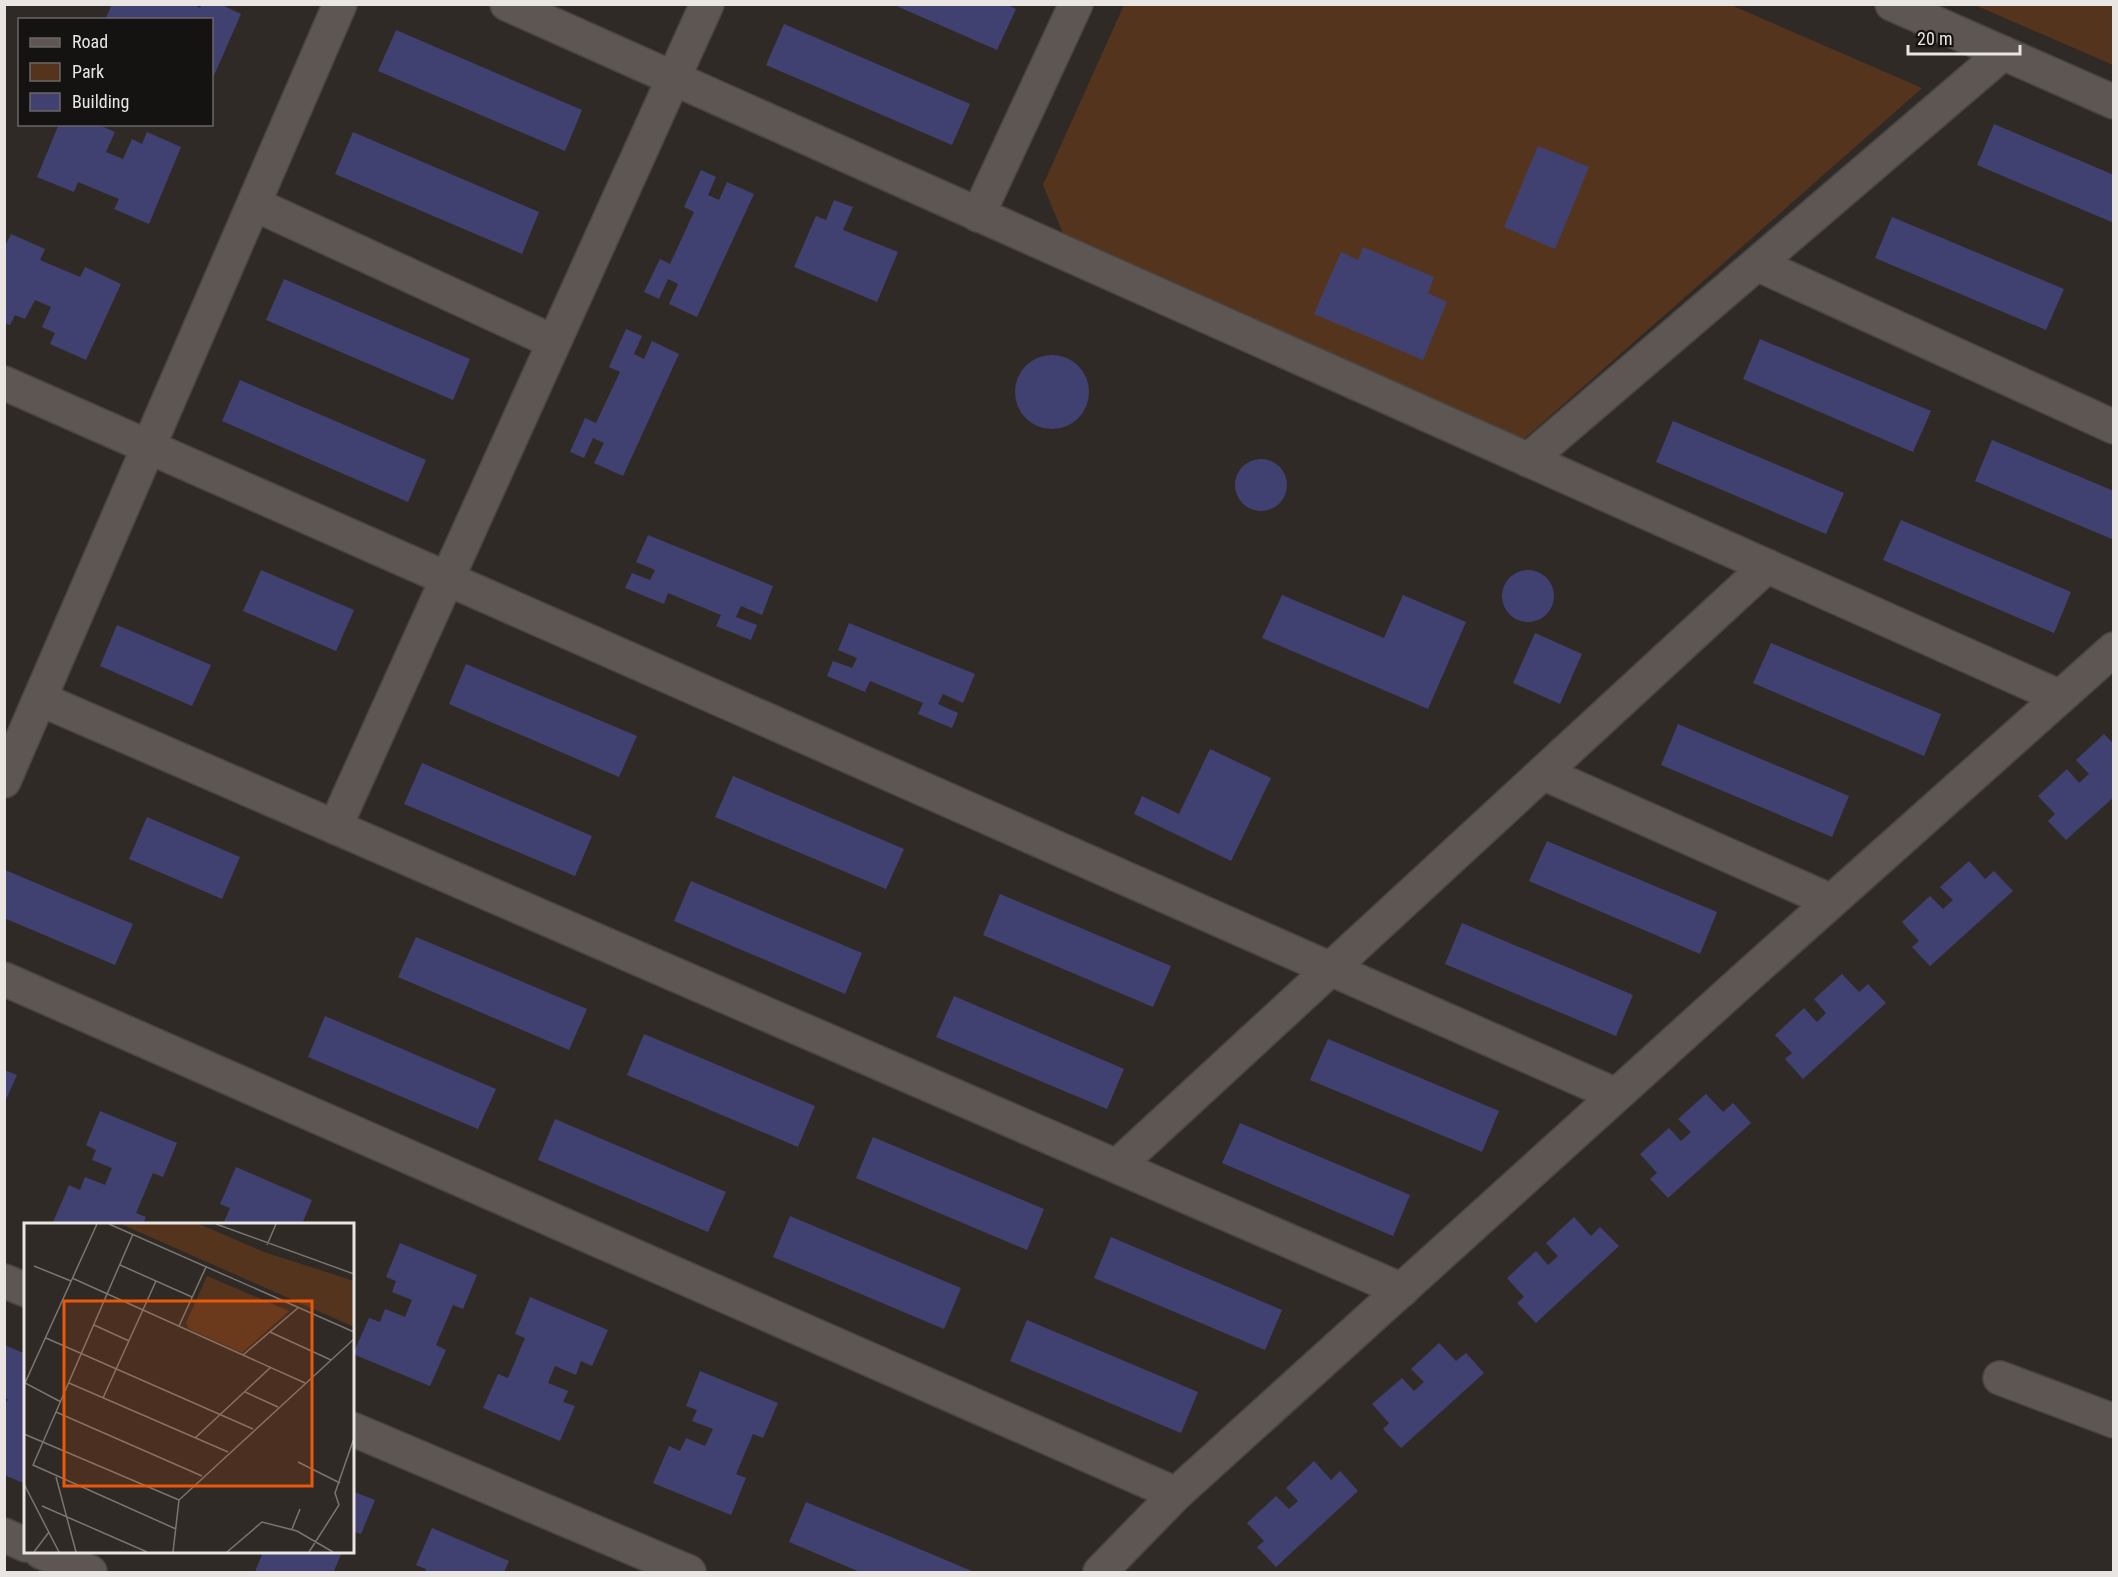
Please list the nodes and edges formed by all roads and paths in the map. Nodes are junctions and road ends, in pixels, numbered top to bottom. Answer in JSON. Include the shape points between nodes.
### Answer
{"nodes":[{"id":1,"x":340,"y":4,"type":"edge"},
{"id":2,"x":507,"y":4,"type":"edge"},
{"id":3,"x":707,"y":4,"type":"edge"},
{"id":4,"x":1076,"y":4,"type":"edge"},
{"id":5,"x":1892,"y":4,"type":"edge"},
{"id":6,"x":2003,"y":53,"type":"junction"},
{"id":7,"x":673,"y":79,"type":"junction"},
{"id":8,"x":2114,"y":102,"type":"edge"},
{"id":9,"x":254,"y":204,"type":"junction"},
{"id":10,"x":978,"y":215,"type":"junction"},
{"id":11,"x":1757,"y":264,"type":"junction"},
{"id":12,"x":554,"y":342,"type":"junction"},
{"id":13,"x":4,"y":382,"type":"edge"},
{"id":14,"x":2114,"y":427,"type":"edge"},
{"id":15,"x":149,"y":447,"type":"junction"},
{"id":16,"x":1528,"y":460,"type":"junction"},
{"id":17,"x":1767,"y":566,"type":"junction"},
{"id":18,"x":448,"y":578,"type":"junction"},
{"id":19,"x":2114,"y":649,"type":"edge"},
{"id":20,"x":2060,"y":697,"type":"junction"},
{"id":21,"x":40,"y":699,"type":"junction"},
{"id":22,"x":1544,"y":772,"type":"junction"},
{"id":23,"x":4,"y":781,"type":"edge"},
{"id":24,"x":335,"y":827,"type":"junction"},
{"id":25,"x":1831,"y":901,"type":"junction"},
{"id":26,"x":1330,"y":969,"type":"junction"},
{"id":27,"x":4,"y":979,"type":"edge"},
{"id":28,"x":1616,"y":1095,"type":"junction"},
{"id":29,"x":1117,"y":1166,"type":"junction"},
{"id":30,"x":4,"y":1281,"type":"edge"},
{"id":31,"x":24,"y":1289,"type":"edge"},
{"id":32,"x":1402,"y":1290,"type":"junction"},
{"id":33,"x":2000,"y":1378,"type":"dead end"},
{"id":34,"x":2114,"y":1421,"type":"edge"},
{"id":35,"x":354,"y":1430,"type":"edge"},
{"id":36,"x":1176,"y":1494,"type":"junction"},
{"id":37,"x":4,"y":1535,"type":"edge"},
{"id":38,"x":24,"y":1544,"type":"edge"},
{"id":39,"x":46,"y":1553,"type":"edge"},
{"id":40,"x":90,"y":1572,"type":"edge"},
{"id":41,"x":689,"y":1572,"type":"edge"},
{"id":42,"x":1100,"y":1572,"type":"edge"}],
"edges":[{"from":1,"to":9,"type":"lane"},
{"from":2,"to":7,"type":"lane"},
{"from":3,"to":7,"type":"lane"},
{"from":4,"to":10,"type":"lane"},
{"from":5,"to":6,"type":"lane"},
{"from":6,"to":8,"type":"lane"},
{"from":6,"to":11,"type":"lane"},
{"from":7,"to":10,"type":"lane"},
{"from":7,"to":12,"type":"lane"},
{"from":9,"to":12,"type":"lane"},
{"from":9,"to":15,"type":"lane"},
{"from":10,"to":16,"type":"lane"},
{"from":11,"to":14,"type":"lane"},
{"from":11,"to":16,"type":"lane"},
{"from":12,"to":18,"type":"lane"},
{"from":13,"to":15,"type":"lane"},
{"from":15,"to":18,"type":"lane"},
{"from":15,"to":21,"type":"lane"},
{"from":16,"to":17,"type":"lane"},
{"from":17,"to":20,"type":"lane"},
{"from":17,"to":22,"type":"lane"},
{"from":18,"to":24,"type":"lane"},
{"from":18,"to":26,"type":"lane"},
{"from":19,"to":20,"type":"lane"},
{"from":20,"to":25,"type":"lane"},
{"from":21,"to":23,"type":"lane"},
{"from":21,"to":24,"type":"lane"},
{"from":22,"to":25,"type":"lane"},
{"from":22,"to":26,"type":"lane"},
{"from":24,"to":29,"type":"lane"},
{"from":25,"to":28,"type":"lane"},
{"from":26,"to":28,"type":"lane"},
{"from":26,"to":29,"type":"lane"},
{"from":27,"to":36,"type":"lane"},
{"from":28,"to":32,"type":"lane"},
{"from":29,"to":32,"type":"lane"},
{"from":30,"to":31,"type":"lane"},
{"from":32,"to":36,"type":"lane"},
{"from":33,"to":34,"type":"lane"},
{"from":35,"to":41,"type":"lane"},
{"from":36,"to":42,"type":"lane"},
{"from":37,"to":38,"type":"lane"},
{"from":39,"to":40,"type":"lane"}]}
